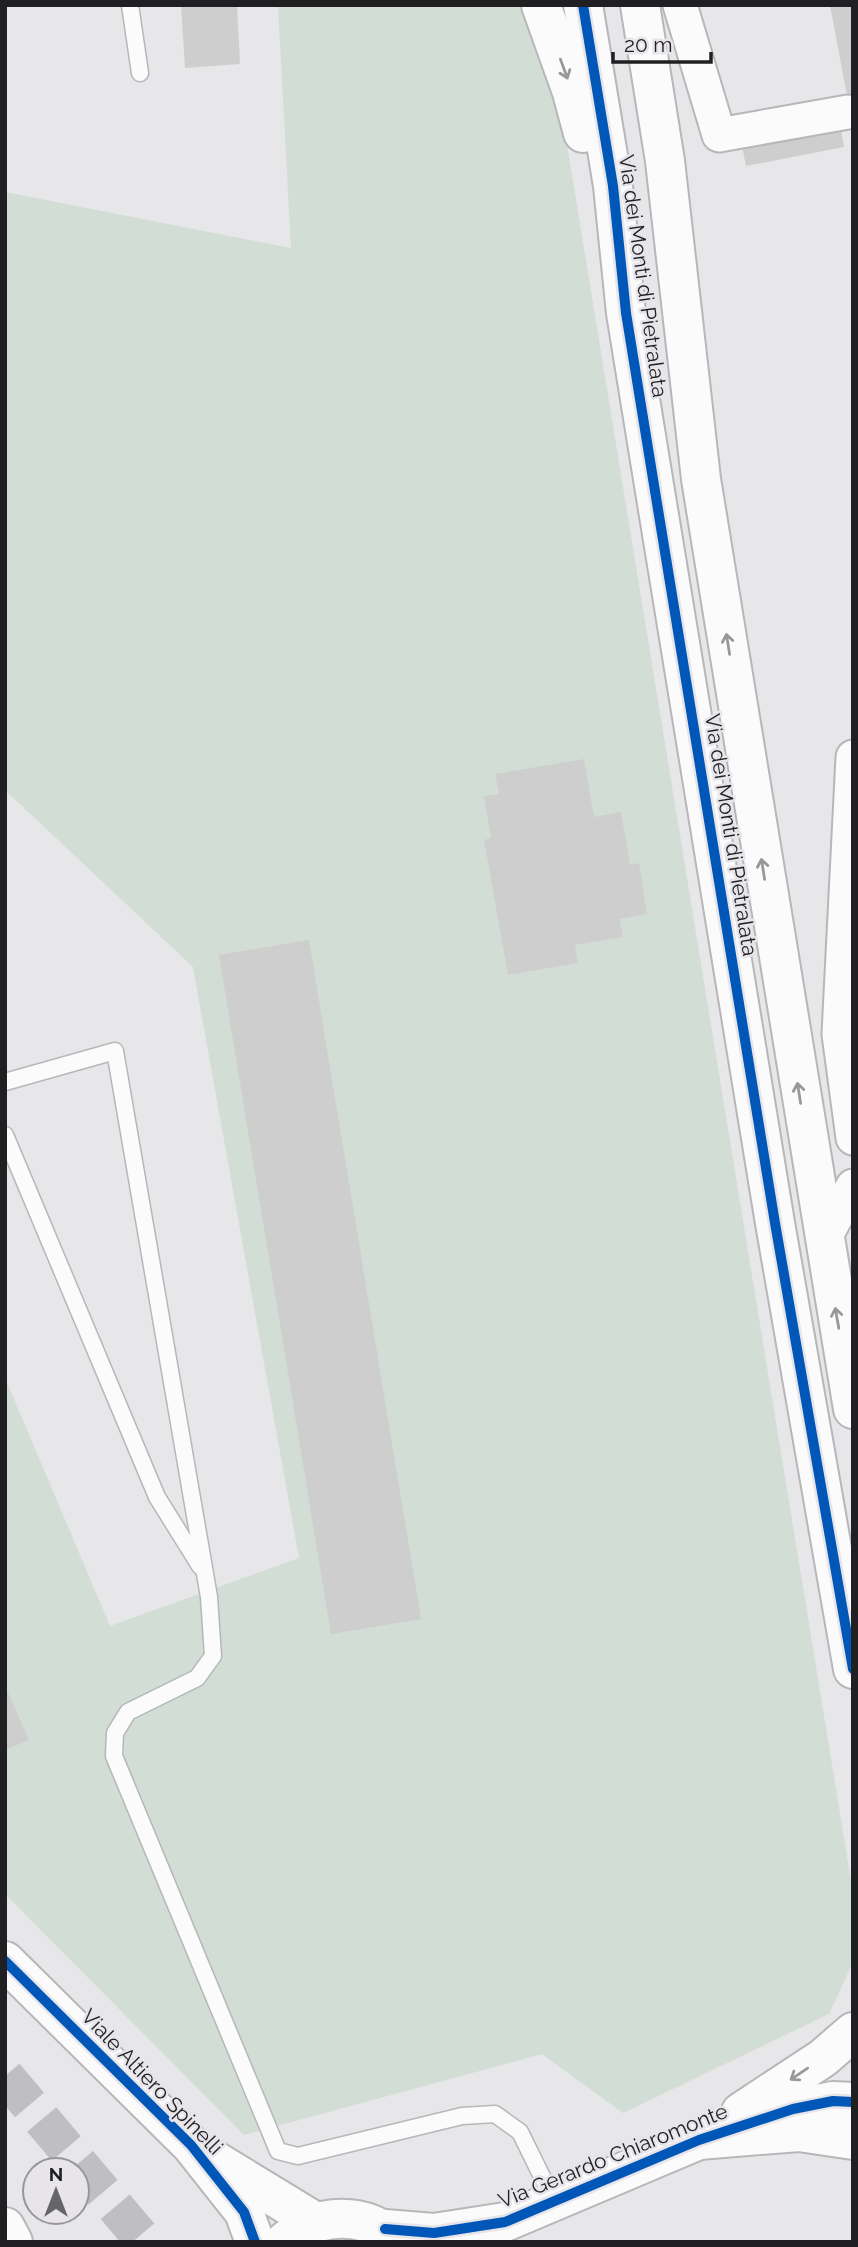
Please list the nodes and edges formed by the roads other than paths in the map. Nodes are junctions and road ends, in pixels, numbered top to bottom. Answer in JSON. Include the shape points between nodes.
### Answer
{"nodes":[{"id":1,"x":130,"y":5,"type":"edge"},
{"id":2,"x":541,"y":5,"type":"edge"},
{"id":3,"x":583,"y":5,"type":"edge"},
{"id":4,"x":640,"y":5,"type":"edge"},
{"id":5,"x":680,"y":5,"type":"edge"},
{"id":6,"x":140,"y":73,"type":"dead end"},
{"id":7,"x":848,"y":112,"type":"dead end"},
{"id":8,"x":621,"y":271,"type":"junction"},
{"id":9,"x":853,"y":757,"type":"edge"},
{"id":10,"x":5,"y":1082,"type":"edge"},
{"id":11,"x":5,"y":1135,"type":"edge"},
{"id":12,"x":853,"y":1138,"type":"edge"},
{"id":13,"x":853,"y":1186,"type":"edge"},
{"id":14,"x":824,"y":1239,"type":"junction"},
{"id":15,"x":853,"y":1409,"type":"edge"},
{"id":16,"x":205,"y":1574,"type":"junction"},
{"id":17,"x":853,"y":1669,"type":"edge"},
{"id":18,"x":5,"y":1961,"type":"edge"},
{"id":19,"x":853,"y":2032,"type":"edge"},
{"id":20,"x":853,"y":2102,"type":"edge"},
{"id":21,"x":699,"y":2140,"type":"junction"},
{"id":22,"x":853,"y":2140,"type":"edge"},
{"id":23,"x":191,"y":2145,"type":"junction"},
{"id":24,"x":554,"y":2201,"type":"junction"},
{"id":25,"x":5,"y":2227,"type":"edge"},
{"id":26,"x":299,"y":2231,"type":"edge"},
{"id":27,"x":493,"y":2232,"type":"edge"},
{"id":28,"x":391,"y":2236,"type":"edge"},
{"id":29,"x":13,"y":2242,"type":"edge"},
{"id":30,"x":256,"y":2242,"type":"edge"}],
"edges":[{"from":1,"to":6,"type":"lane"},
{"from":2,"to":8,"type":"main road","name":"Via dei Monti di Pietralata","one_way":true,"via":[[572,92]]},
{"from":3,"to":8,"type":"main road","name":"Via dei Monti di Pietralata","via":[[613,186]]},
{"from":14,"to":4,"type":"main road","name":"Via dei Monti di Pietralata","one_way":true,"via":[[701,479],[665,161]]},
{"from":5,"to":7,"type":"street","via":[[719,135]]},
{"from":8,"to":17,"type":"main road","name":"Via dei Monti di Pietralata","via":[[775,1223]]},
{"from":9,"to":12,"type":"street","via":[[839,1034]]},
{"from":10,"to":16,"type":"lane","via":[[116,1051]]},
{"from":11,"to":16,"type":"lane","via":[[157,1497]]},
{"from":13,"to":14,"type":"street"},
{"from":15,"to":14,"type":"main road","name":"Via dei Monti di Pietralata","one_way":true},
{"from":16,"to":24,"type":"lane","via":[[213,1656],[197,1678],[128,1712],[115,1733],[114,1756],[278,2151],[298,2156],[462,2116],[495,2114],[520,2132]]},
{"from":18,"to":23,"type":"main road","name":"Viale Altiero Spinelli"},
{"from":19,"to":21,"type":"main road","name":"Via Gerardo Chiaromonte","one_way":true},
{"from":20,"to":21,"type":"main road","name":"Via Gerardo Chiaromonte","via":[[793,2109]]},
{"from":21,"to":22,"type":"main road","via":[[799,2132]]},
{"from":21,"to":24,"type":"main road","name":"Via Gerardo Chiaromonte"},
{"from":23,"to":26,"type":"main road","name":"Viale Altiero Spinelli"},
{"from":23,"to":30,"type":"main road","name":"Viale Altiero Spinelli","via":[[244,2212]]},
{"from":24,"to":27,"type":"main road","name":"Via Gerardo Chiaromonte"},
{"from":25,"to":29,"type":"main road"},
{"from":26,"to":28,"type":"main road","name":"Via Gerardo Chiaromonte","via":[[356,2219]]},
{"from":27,"to":28,"type":"main road","name":"Via Gerardo Chiaromonte"}]}
